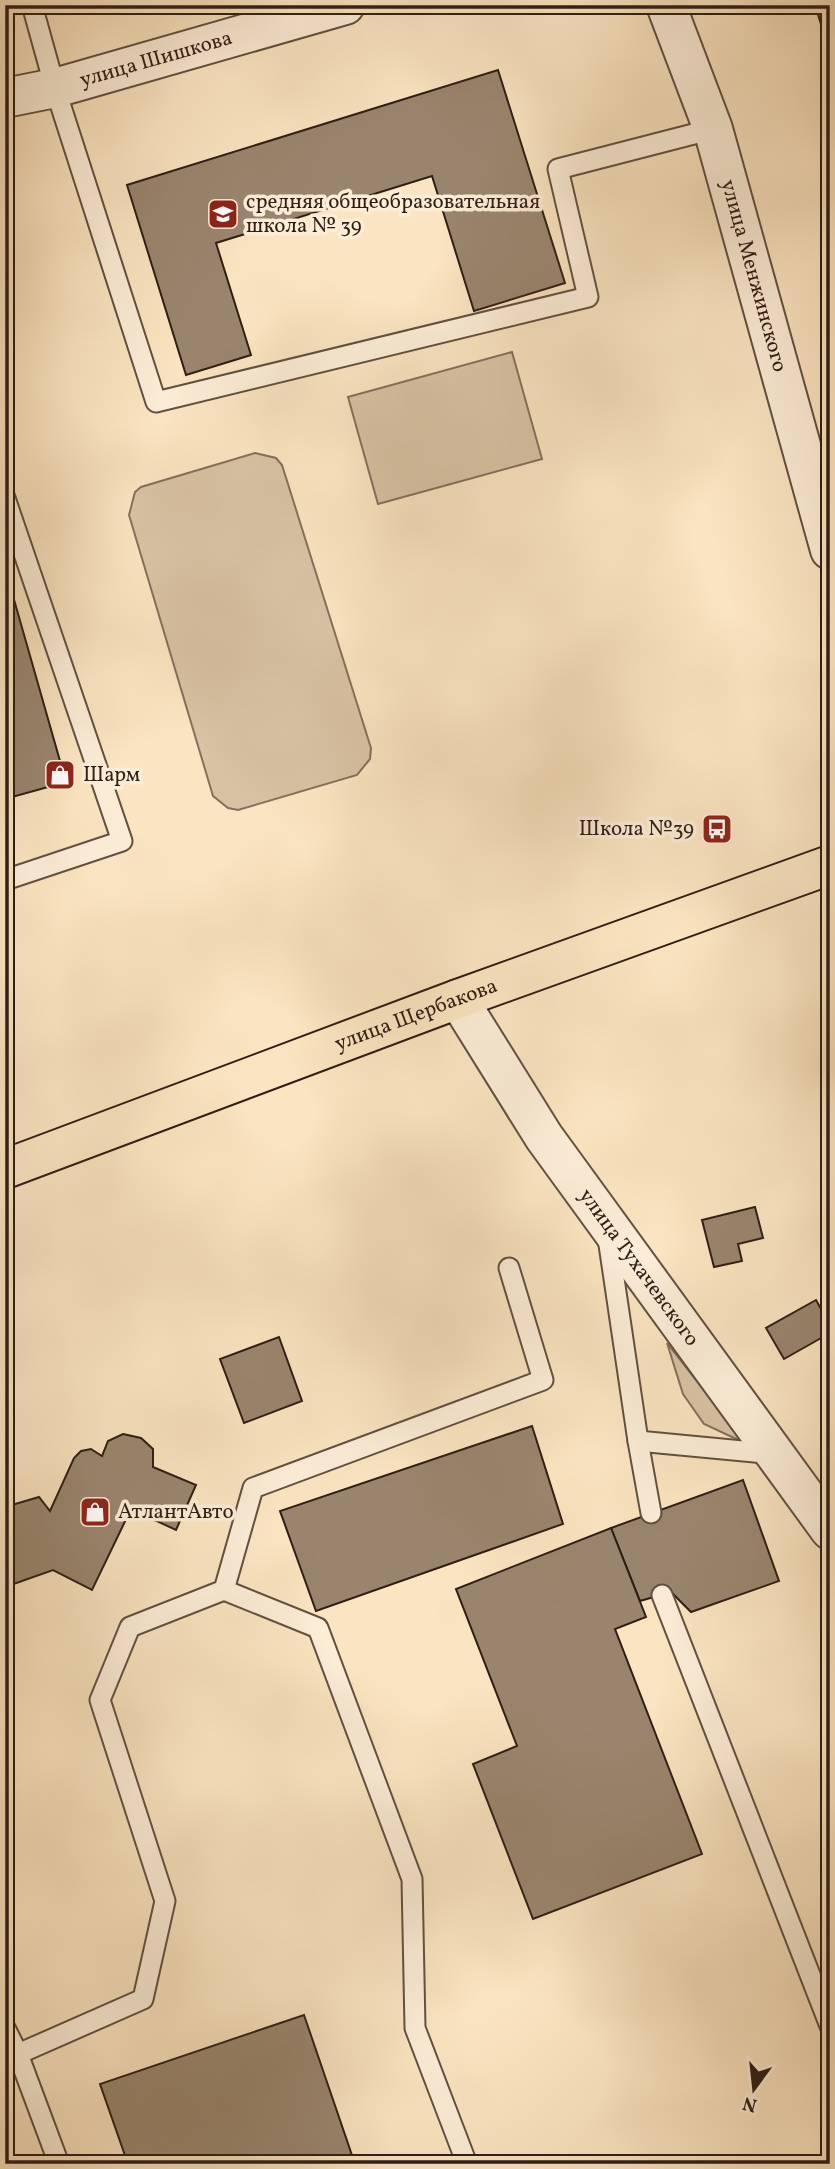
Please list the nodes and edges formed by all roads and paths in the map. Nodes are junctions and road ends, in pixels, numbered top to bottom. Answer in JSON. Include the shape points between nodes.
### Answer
{"nodes":[{"id":1,"x":32,"y":5,"type":"edge"},
{"id":2,"x":345,"y":5,"type":"edge"},
{"id":3,"x":666,"y":5,"type":"edge"},
{"id":4,"x":55,"y":88,"type":"junction"},
{"id":5,"x":5,"y":98,"type":"edge"},
{"id":6,"x":713,"y":129,"type":"junction"},
{"id":7,"x":5,"y":498,"type":"edge"},
{"id":8,"x":830,"y":550,"type":"edge"},
{"id":9,"x":830,"y":865,"type":"edge"},
{"id":10,"x":5,"y":880,"type":"edge"},
{"id":11,"x":458,"y":999,"type":"junction"},
{"id":12,"x":5,"y":1169,"type":"edge"},
{"id":13,"x":606,"y":1223,"type":"junction"},
{"id":14,"x":509,"y":1268,"type":"dead end"},
{"id":15,"x":638,"y":1441,"type":"junction"},
{"id":16,"x":775,"y":1454,"type":"junction"},
{"id":17,"x":651,"y":1513,"type":"dead end"},
{"id":18,"x":830,"y":1530,"type":"edge"},
{"id":19,"x":224,"y":1590,"type":"junction"},
{"id":20,"x":662,"y":1595,"type":"dead end"},
{"id":21,"x":830,"y":2026,"type":"edge"},
{"id":22,"x":5,"y":2028,"type":"edge"},
{"id":23,"x":18,"y":2054,"type":"junction"},
{"id":24,"x":59,"y":2164,"type":"edge"},
{"id":25,"x":467,"y":2164,"type":"edge"}],
"edges":[{"from":1,"to":4,"type":"lane"},
{"from":2,"to":4,"type":"street","name":"улица Шишкова"},
{"from":3,"to":6,"type":"street","name":"улица Менжинского"},
{"from":4,"to":5,"type":"street","name":"улица Шишкова"},
{"from":4,"to":6,"type":"lane","via":[[156,402],[588,298],[558,169]]},
{"from":6,"to":8,"type":"street","name":"улица Менжинского"},
{"from":7,"to":10,"type":"lane","via":[[122,841]]},
{"from":9,"to":11,"type":"main road","name":"улица Щербакова"},
{"from":11,"to":12,"type":"main road","name":"улица Щербакова"},
{"from":11,"to":13,"type":"street","name":"улица Тухачевского","via":[[544,1137]]},
{"from":13,"to":15,"type":"lane"},
{"from":13,"to":16,"type":"street","name":"улица Тухачевского"},
{"from":14,"to":19,"type":"lane","via":[[543,1380],[253,1488]]},
{"from":15,"to":16,"type":"lane"},
{"from":15,"to":17,"type":"lane"},
{"from":16,"to":18,"type":"street","name":"улица Тухачевского"},
{"from":19,"to":23,"type":"lane","via":[[130,1627],[100,1700],[165,1901],[143,1999]]},
{"from":19,"to":25,"type":"lane","via":[[318,1628],[412,1879],[415,2028]]},
{"from":20,"to":21,"type":"lane"},
{"from":22,"to":23,"type":"lane"},
{"from":23,"to":24,"type":"lane"}]}
